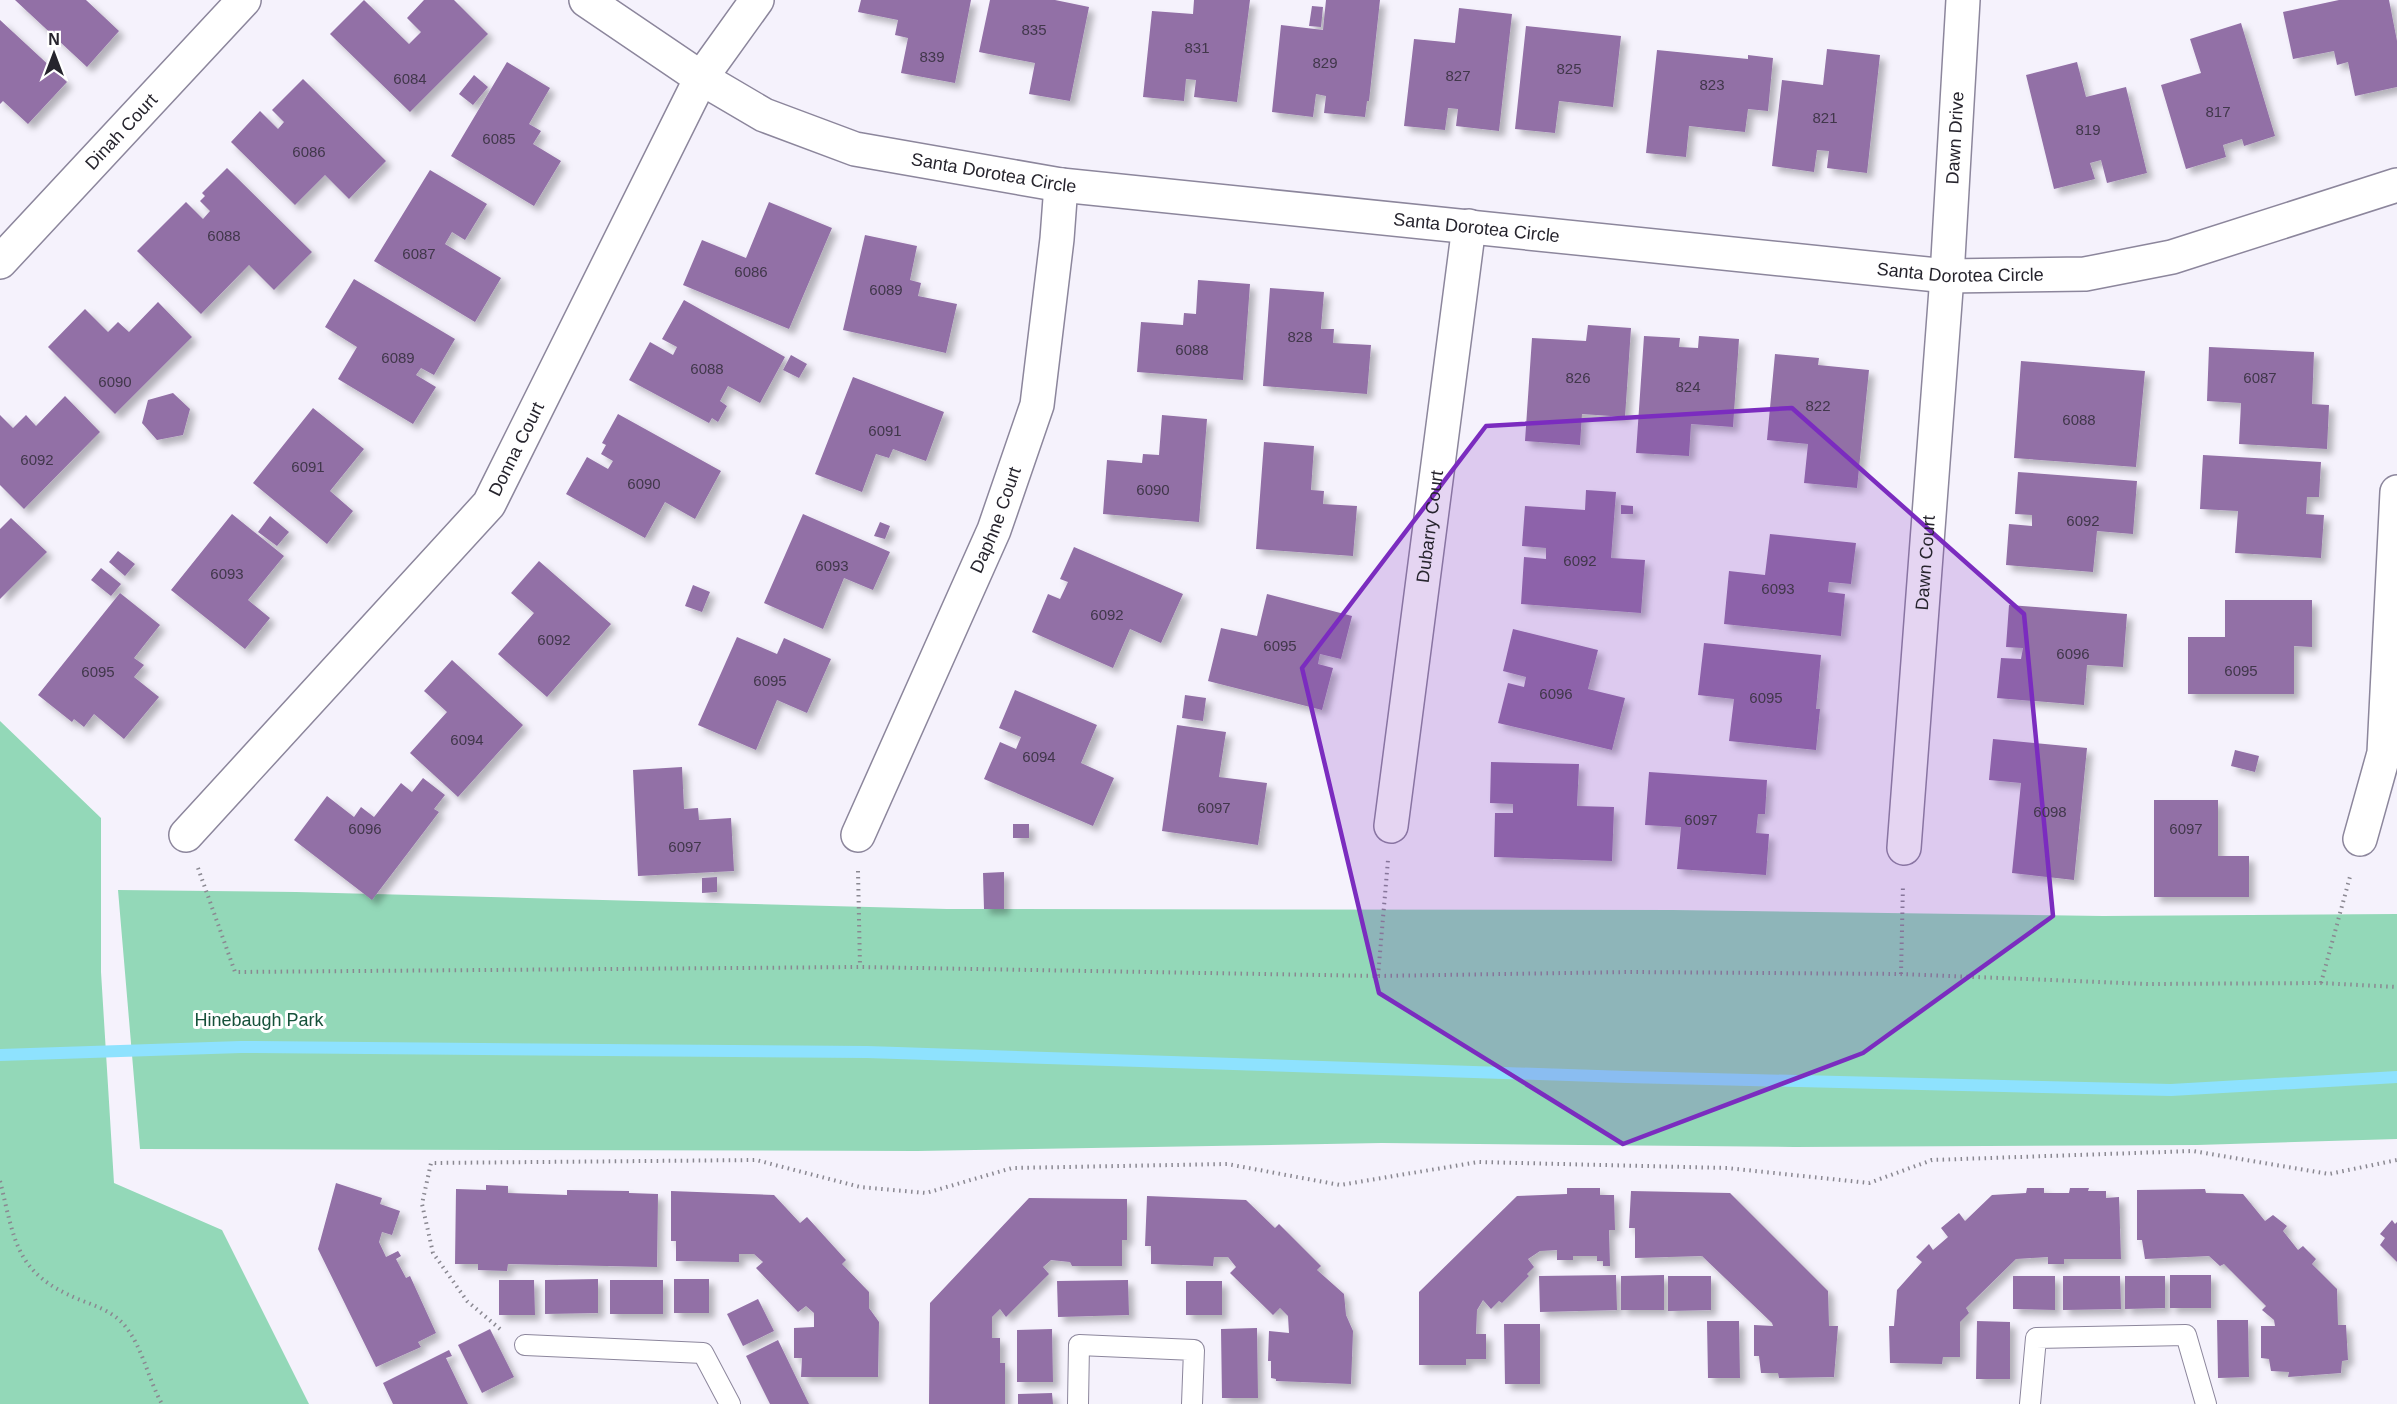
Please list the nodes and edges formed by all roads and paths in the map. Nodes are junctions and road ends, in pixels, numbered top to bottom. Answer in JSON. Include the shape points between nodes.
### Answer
{"nodes":[{"id":1,"x":243,"y":0,"type":"edge"},
{"id":2,"x":586,"y":0,"type":"edge"},
{"id":3,"x":757,"y":0,"type":"edge"},
{"id":4,"x":1964,"y":0,"type":"edge"},
{"id":5,"x":701,"y":78,"type":"junction"},
{"id":6,"x":1061,"y":185,"type":"junction"},
{"id":7,"x":2397,"y":185,"type":"edge"},
{"id":8,"x":1469,"y":226,"type":"junction"},
{"id":9,"x":0,"y":262,"type":"edge"},
{"id":10,"x":1947,"y":276,"type":"junction"},
{"id":11,"x":2397,"y":492,"type":"edge"},
{"id":12,"x":1391,"y":826,"type":"joint"},
{"id":13,"x":186,"y":835,"type":"joint"},
{"id":14,"x":858,"y":835,"type":"joint"},
{"id":15,"x":2360,"y":839,"type":"joint"},
{"id":16,"x":1904,"y":848,"type":"joint"},
{"id":17,"x":860,"y":967,"type":"junction"},
{"id":18,"x":1901,"y":974,"type":"junction"},
{"id":19,"x":1378,"y":976,"type":"junction"},
{"id":20,"x":2321,"y":983,"type":"junction"},
{"id":21,"x":2397,"y":987,"type":"edge"},
{"id":22,"x":2397,"y":1160,"type":"edge"},
{"id":23,"x":0,"y":1181,"type":"edge"},
{"id":24,"x":525,"y":1345,"type":"joint"},
{"id":25,"x":162,"y":1404,"type":"edge"},
{"id":26,"x":730,"y":1404,"type":"edge"},
{"id":27,"x":1078,"y":1404,"type":"edge"},
{"id":28,"x":1192,"y":1404,"type":"edge"},
{"id":29,"x":2030,"y":1404,"type":"edge"},
{"id":30,"x":2206,"y":1404,"type":"edge"}],
"edges":[{"from":1,"to":9,"type":"street","name":"Dinah Court"},
{"from":2,"to":5,"type":"street","name":"Santa Dorotea Circle"},
{"from":3,"to":5,"type":"street","name":"Donna Court"},
{"from":4,"to":10,"type":"street","name":"Dawn Drive"},
{"from":5,"to":6,"type":"street","name":"Santa Dorotea Circle","via":[[764,115],[855,149]]},
{"from":5,"to":13,"type":"street","name":"Donna Court","via":[[489,504]]},
{"from":6,"to":8,"type":"street","name":"Santa Dorotea Circle"},
{"from":6,"to":14,"type":"street","name":"Daphne Court","via":[[1037,405],[994,530]]},
{"from":7,"to":10,"type":"street","name":"Santa Dorotea Circle","via":[[2172,257],[2085,274]]},
{"from":8,"to":10,"type":"street","name":"Santa Dorotea Circle"},
{"from":8,"to":12,"type":"street","name":"Dubarry Court"},
{"from":10,"to":16,"type":"street","name":"Dawn Court"},
{"from":11,"to":15,"type":"street","via":[[2384,753]]},
{"from":12,"to":19,"type":"path"},
{"from":13,"to":17,"type":"path","via":[[235,972]]},
{"from":14,"to":17,"type":"path"},
{"from":15,"to":20,"type":"path"},
{"from":16,"to":18,"type":"path"},
{"from":17,"to":19,"type":"path"},
{"from":18,"to":19,"type":"path","via":[[1630,972]]},
{"from":18,"to":20,"type":"path","via":[[2149,984]]},
{"from":20,"to":21,"type":"path"},
{"from":22,"to":24,"type":"path","via":[[2329,1174],[2193,1151],[1932,1160],[1869,1183],[1727,1168],[1478,1162],[1340,1185],[1227,1164],[1012,1168],[926,1193],[860,1187],[756,1160],[431,1163],[422,1204],[433,1253],[467,1301]]},
{"from":23,"to":25,"type":"path","via":[[17,1248],[28,1266],[63,1293],[113,1313],[136,1343]]},
{"from":24,"to":26,"type":"lane","via":[[703,1353]]},
{"from":27,"to":28,"type":"lane","via":[[1078,1345],[1194,1350]]},
{"from":29,"to":30,"type":"lane","via":[[2036,1338],[2186,1335]]}]}
